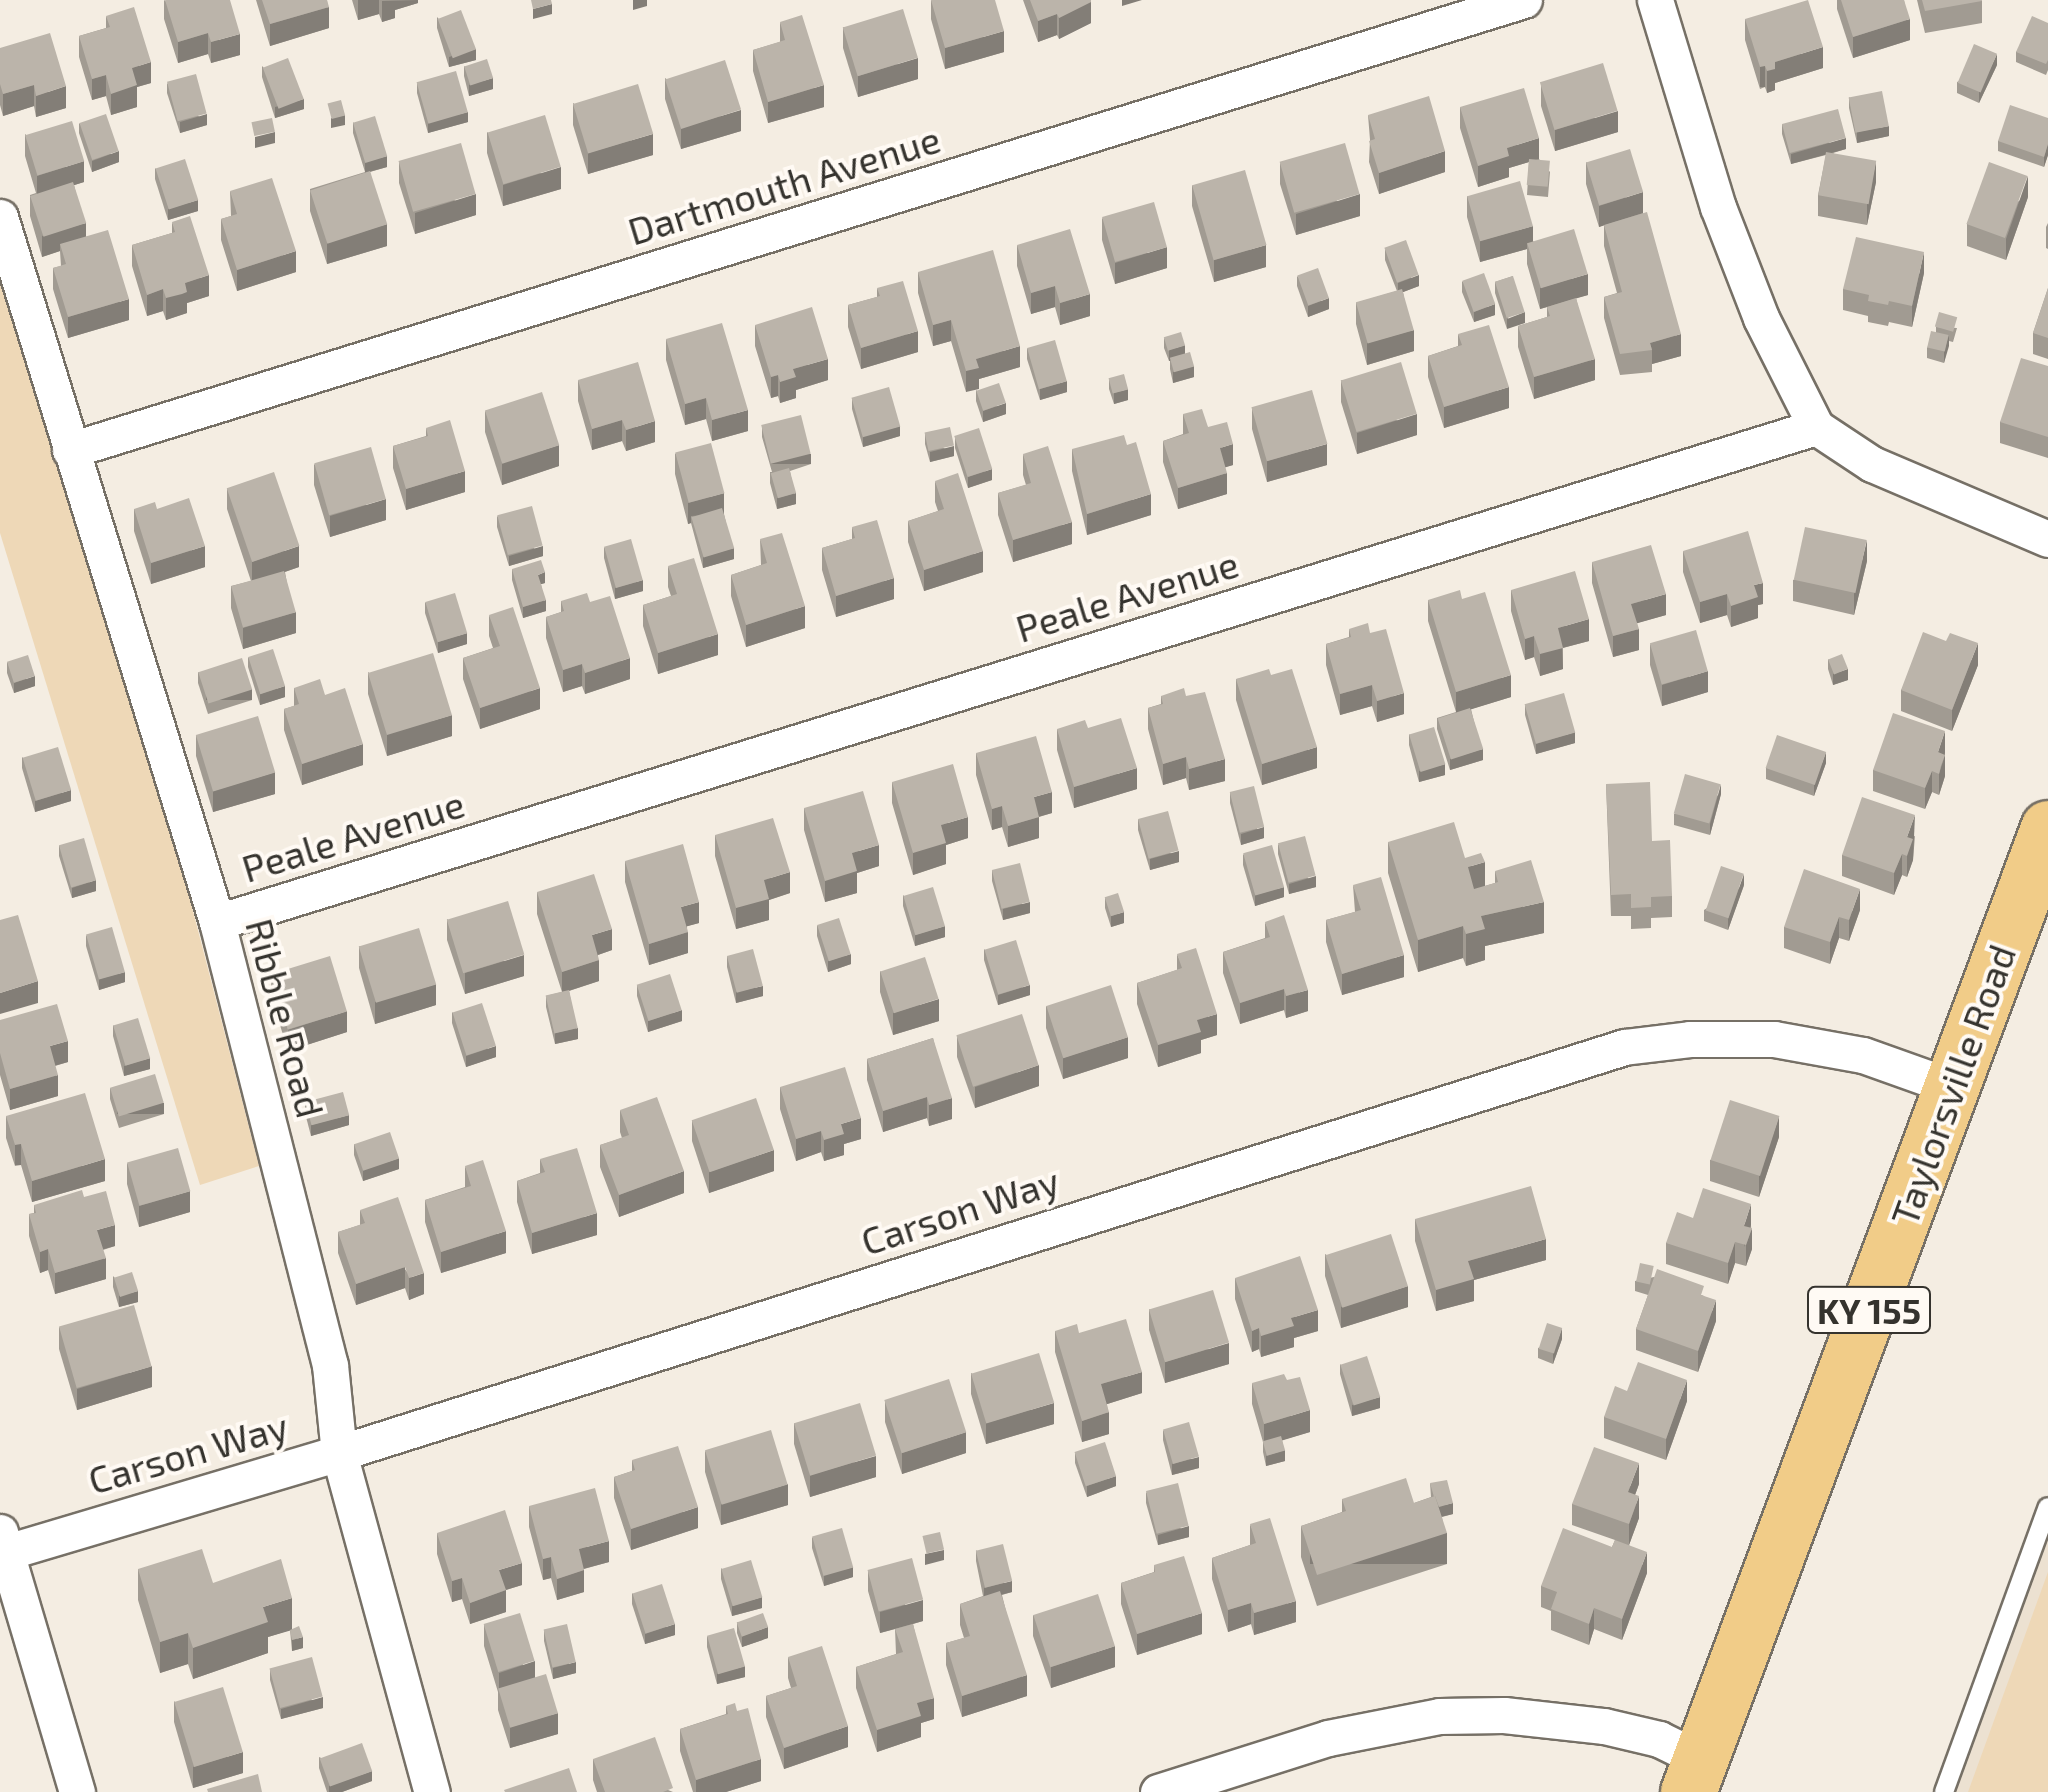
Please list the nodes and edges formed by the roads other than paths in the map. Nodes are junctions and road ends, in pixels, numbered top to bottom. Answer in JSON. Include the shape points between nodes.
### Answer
{"nodes":[{"id":1,"x":1524,"y":0,"type":"edge"},
{"id":2,"x":1655,"y":0,"type":"edge"},
{"id":3,"x":0,"y":218,"type":"edge"},
{"id":4,"x":1816,"y":427,"type":"junction"},
{"id":5,"x":70,"y":450,"type":"junction"},
{"id":6,"x":2048,"y":539,"type":"edge"},
{"id":7,"x":2048,"y":828,"type":"edge"},
{"id":8,"x":217,"y":922,"type":"junction"},
{"id":9,"x":1953,"y":1087,"type":"junction"},
{"id":10,"x":339,"y":1453,"type":"junction"},
{"id":11,"x":2048,"y":1507,"type":"edge"},
{"id":12,"x":2,"y":1546,"type":"edge"},
{"id":13,"x":1694,"y":1776,"type":"edge"},
{"id":14,"x":77,"y":1792,"type":"edge"},
{"id":15,"x":432,"y":1792,"type":"edge"},
{"id":16,"x":1158,"y":1792,"type":"edge"},
{"id":17,"x":1944,"y":1792,"type":"edge"}],
"edges":[{"from":1,"to":5,"type":"street","name":"Dartmouth Avenue"},
{"from":2,"to":4,"type":"street","via":[[1718,207],[1760,318]]},
{"from":3,"to":5,"type":"street","name":"Ribble Road"},
{"from":4,"to":6,"type":"street","via":[[1872,464]]},
{"from":4,"to":8,"type":"street","name":"Peale Avenue"},
{"from":5,"to":8,"type":"street","name":"Ribble Road"},
{"from":7,"to":9,"type":"main road","name":"Taylorsville Road","number":"KY 155"},
{"from":8,"to":10,"type":"street","name":"Ribble Road","via":[[330,1365]]},
{"from":9,"to":10,"type":"street","name":"Carson Way","via":[[1908,1067],[1774,1039],[1624,1046]]},
{"from":9,"to":13,"type":"main road","name":"Taylorsville Road","number":"KY 155"},
{"from":10,"to":12,"type":"street","name":"Carson Way"},
{"from":10,"to":15,"type":"street","name":"Ribble Road"},
{"from":11,"to":17,"type":"lane"},
{"from":12,"to":14,"type":"street"},
{"from":13,"to":16,"type":"street","via":[[1659,1739],[1604,1726],[1439,1716],[1328,1738]]}]}
